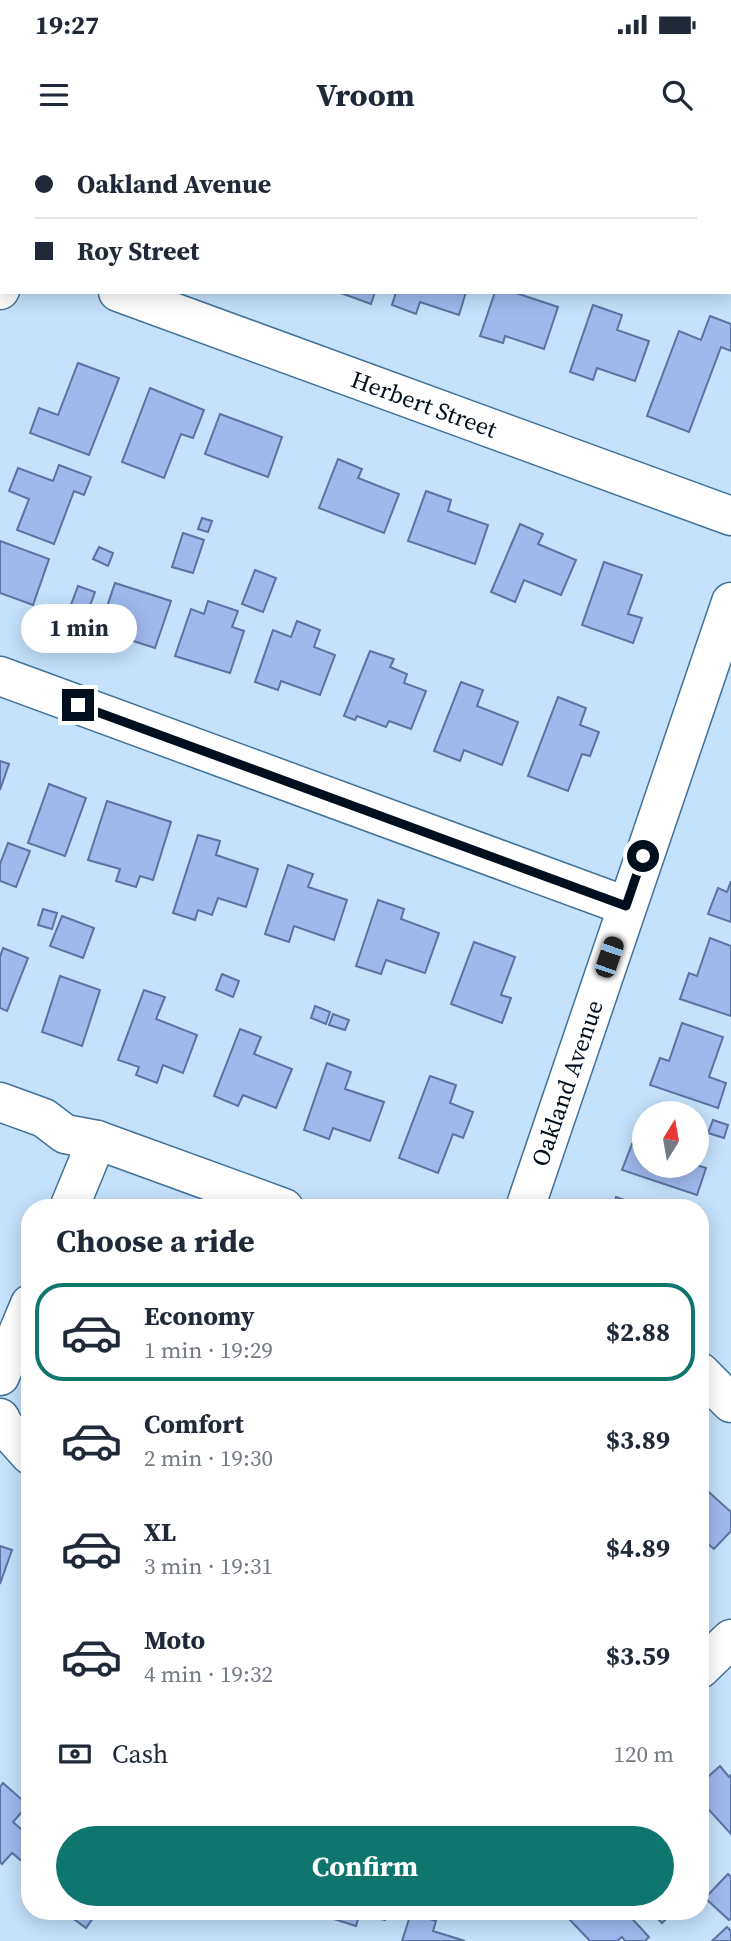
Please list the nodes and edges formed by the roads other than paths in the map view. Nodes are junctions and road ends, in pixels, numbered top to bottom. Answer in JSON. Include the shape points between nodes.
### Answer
{"nodes":[{"id":1,"x":123,"y":294,"type":"edge"},
{"id":2,"x":731,"y":516,"type":"edge"},
{"id":3,"x":731,"y":601,"type":"edge"},
{"id":4,"x":0,"y":676,"type":"edge"},
{"id":5,"x":626,"y":906,"type":"junction"},
{"id":6,"x":0,"y":1102,"type":"edge"},
{"id":7,"x":97,"y":1140,"type":"junction"},
{"id":8,"x":73,"y":1199,"type":"edge"},
{"id":9,"x":259,"y":1199,"type":"edge"},
{"id":10,"x":528,"y":1199,"type":"edge"},
{"id":11,"x":21,"y":1326,"type":"edge"},
{"id":12,"x":0,"y":1376,"type":"edge"},
{"id":13,"x":709,"y":1382,"type":"edge"},
{"id":14,"x":731,"y":1403,"type":"edge"},
{"id":15,"x":0,"y":1418,"type":"edge"},
{"id":16,"x":21,"y":1445,"type":"edge"},
{"id":17,"x":731,"y":1639,"type":"edge"},
{"id":18,"x":709,"y":1661,"type":"edge"}],
"edges":[{"from":1,"to":2,"type":"street","name":"Herbert Street"},
{"from":3,"to":5,"type":"street","name":"Oakland Avenue"},
{"from":4,"to":5,"type":"street"},
{"from":5,"to":10,"type":"street","name":"Oakland Avenue"},
{"from":6,"to":7,"type":"street","via":[[44,1118],[65,1134]]},
{"from":7,"to":8,"type":"street"},
{"from":7,"to":9,"type":"street"},
{"from":11,"to":12,"type":"street"},
{"from":13,"to":14,"type":"street"},
{"from":15,"to":16,"type":"street"},
{"from":17,"to":18,"type":"street"}]}
